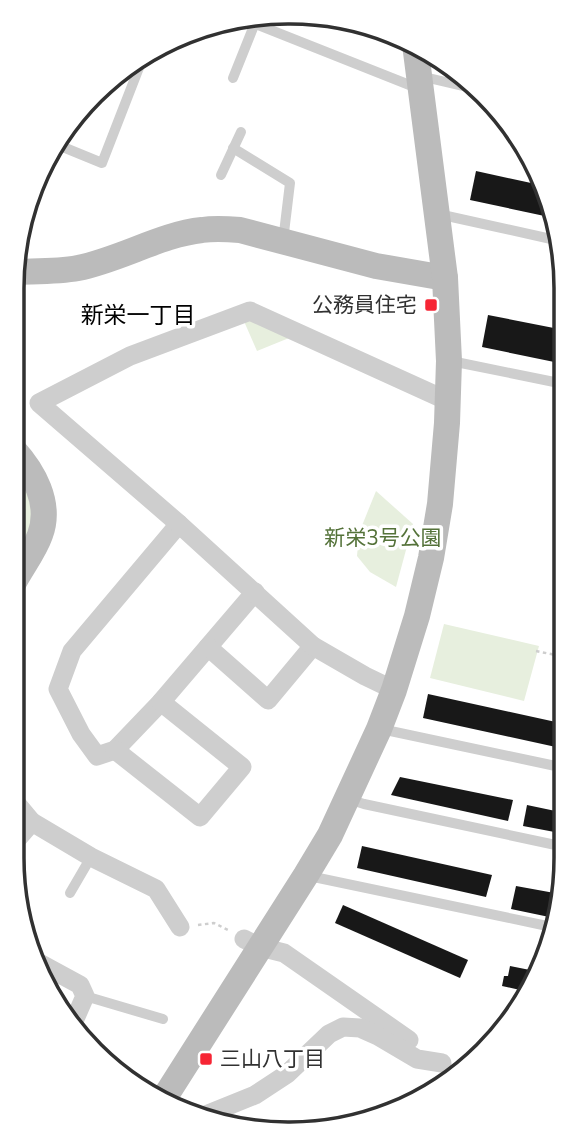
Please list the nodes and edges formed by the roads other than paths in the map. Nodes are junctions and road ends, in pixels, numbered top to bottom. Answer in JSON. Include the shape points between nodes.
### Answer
{"nodes":[{"id":1,"x":262,"y":26,"type":"edge"},
{"id":2,"x":249,"y":28,"type":"edge"},
{"id":3,"x":417,"y":58,"type":"edge"},
{"id":4,"x":137,"y":72,"type":"edge"},
{"id":5,"x":233,"y":78,"type":"dead end"},
{"id":6,"x":420,"y":83,"type":"junction"},
{"id":7,"x":459,"y":86,"type":"edge"},
{"id":8,"x":241,"y":132,"type":"dead end"},
{"id":9,"x":65,"y":148,"type":"edge"},
{"id":10,"x":233,"y":148,"type":"junction"},
{"id":11,"x":221,"y":175,"type":"dead end"},
{"id":12,"x":438,"y":214,"type":"junction"},
{"id":13,"x":548,"y":238,"type":"edge"},
{"id":14,"x":283,"y":242,"type":"junction"},
{"id":15,"x":25,"y":271,"type":"edge"},
{"id":16,"x":445,"y":278,"type":"junction"},
{"id":17,"x":449,"y":361,"type":"junction"},
{"id":18,"x":554,"y":382,"type":"edge"},
{"id":19,"x":448,"y":401,"type":"junction"},
{"id":20,"x":24,"y":461,"type":"edge"},
{"id":21,"x":179,"y":524,"type":"junction"},
{"id":22,"x":24,"y":564,"type":"edge"},
{"id":23,"x":255,"y":592,"type":"junction"},
{"id":24,"x":313,"y":646,"type":"junction"},
{"id":25,"x":208,"y":647,"type":"junction"},
{"id":26,"x":394,"y":690,"type":"junction"},
{"id":27,"x":161,"y":702,"type":"junction"},
{"id":28,"x":380,"y":729,"type":"junction"},
{"id":29,"x":115,"y":750,"type":"junction"},
{"id":30,"x":554,"y":766,"type":"edge"},
{"id":31,"x":348,"y":799,"type":"junction"},
{"id":32,"x":24,"y":812,"type":"edge"},
{"id":33,"x":32,"y":822,"type":"junction"},
{"id":34,"x":24,"y":831,"type":"edge"},
{"id":35,"x":554,"y":845,"type":"edge"},
{"id":36,"x":91,"y":857,"type":"junction"},
{"id":37,"x":306,"y":875,"type":"junction"},
{"id":38,"x":70,"y":893,"type":"dead end"},
{"id":39,"x":544,"y":925,"type":"edge"},
{"id":40,"x":180,"y":928,"type":"road end"},
{"id":41,"x":252,"y":943,"type":"junction"},
{"id":42,"x":49,"y":968,"type":"edge"},
{"id":43,"x":85,"y":996,"type":"junction"},
{"id":44,"x":76,"y":1015,"type":"edge"},
{"id":45,"x":163,"y":1019,"type":"dead end"},
{"id":46,"x":449,"y":1068,"type":"edge"},
{"id":47,"x":167,"y":1092,"type":"edge"},
{"id":48,"x":215,"y":1111,"type":"edge"}],
"edges":[{"from":1,"to":6,"type":"lane"},
{"from":2,"to":5,"type":"lane"},
{"from":3,"to":6,"type":"street"},
{"from":4,"to":9,"type":"lane","via":[[102,163]]},
{"from":6,"to":7,"type":"lane"},
{"from":6,"to":12,"type":"street"},
{"from":8,"to":10,"type":"lane"},
{"from":10,"to":11,"type":"lane"},
{"from":10,"to":14,"type":"lane","via":[[290,183]]},
{"from":12,"to":13,"type":"lane"},
{"from":12,"to":16,"type":"street"},
{"from":14,"to":15,"type":"street","via":[[240,230],[201,230],[76,269]]},
{"from":14,"to":16,"type":"street"},
{"from":16,"to":17,"type":"street"},
{"from":17,"to":18,"type":"lane"},
{"from":17,"to":19,"type":"street"},
{"from":19,"to":21,"type":"street","via":[[250,311],[130,356],[39,403]]},
{"from":19,"to":26,"type":"street","via":[[431,558]]},
{"from":20,"to":22,"type":"street","via":[[37,485],[44,521]]},
{"from":21,"to":23,"type":"street"},
{"from":21,"to":29,"type":"street","via":[[72,651],[58,689],[97,756]]},
{"from":23,"to":24,"type":"street"},
{"from":23,"to":25,"type":"street"},
{"from":24,"to":25,"type":"street","via":[[268,700]]},
{"from":24,"to":26,"type":"street"},
{"from":25,"to":27,"type":"street"},
{"from":26,"to":28,"type":"street"},
{"from":27,"to":29,"type":"street"},
{"from":27,"to":29,"type":"street","via":[[242,767],[200,817]]},
{"from":28,"to":30,"type":"lane"},
{"from":28,"to":31,"type":"street"},
{"from":31,"to":35,"type":"lane"},
{"from":31,"to":37,"type":"street"},
{"from":32,"to":33,"type":"street"},
{"from":33,"to":34,"type":"street"},
{"from":33,"to":36,"type":"street"},
{"from":36,"to":38,"type":"lane"},
{"from":36,"to":40,"type":"street","via":[[156,889]]},
{"from":37,"to":39,"type":"lane"},
{"from":37,"to":41,"type":"street"},
{"from":41,"to":46,"type":"street","via":[[284,953]]},
{"from":41,"to":47,"type":"street"},
{"from":42,"to":43,"type":"street","via":[[80,985]]},
{"from":43,"to":44,"type":"street"},
{"from":43,"to":45,"type":"lane"},
{"from":46,"to":48,"type":"street","via":[[417,1059],[360,1028],[343,1027],[329,1034],[287,1074],[255,1095]]}]}
